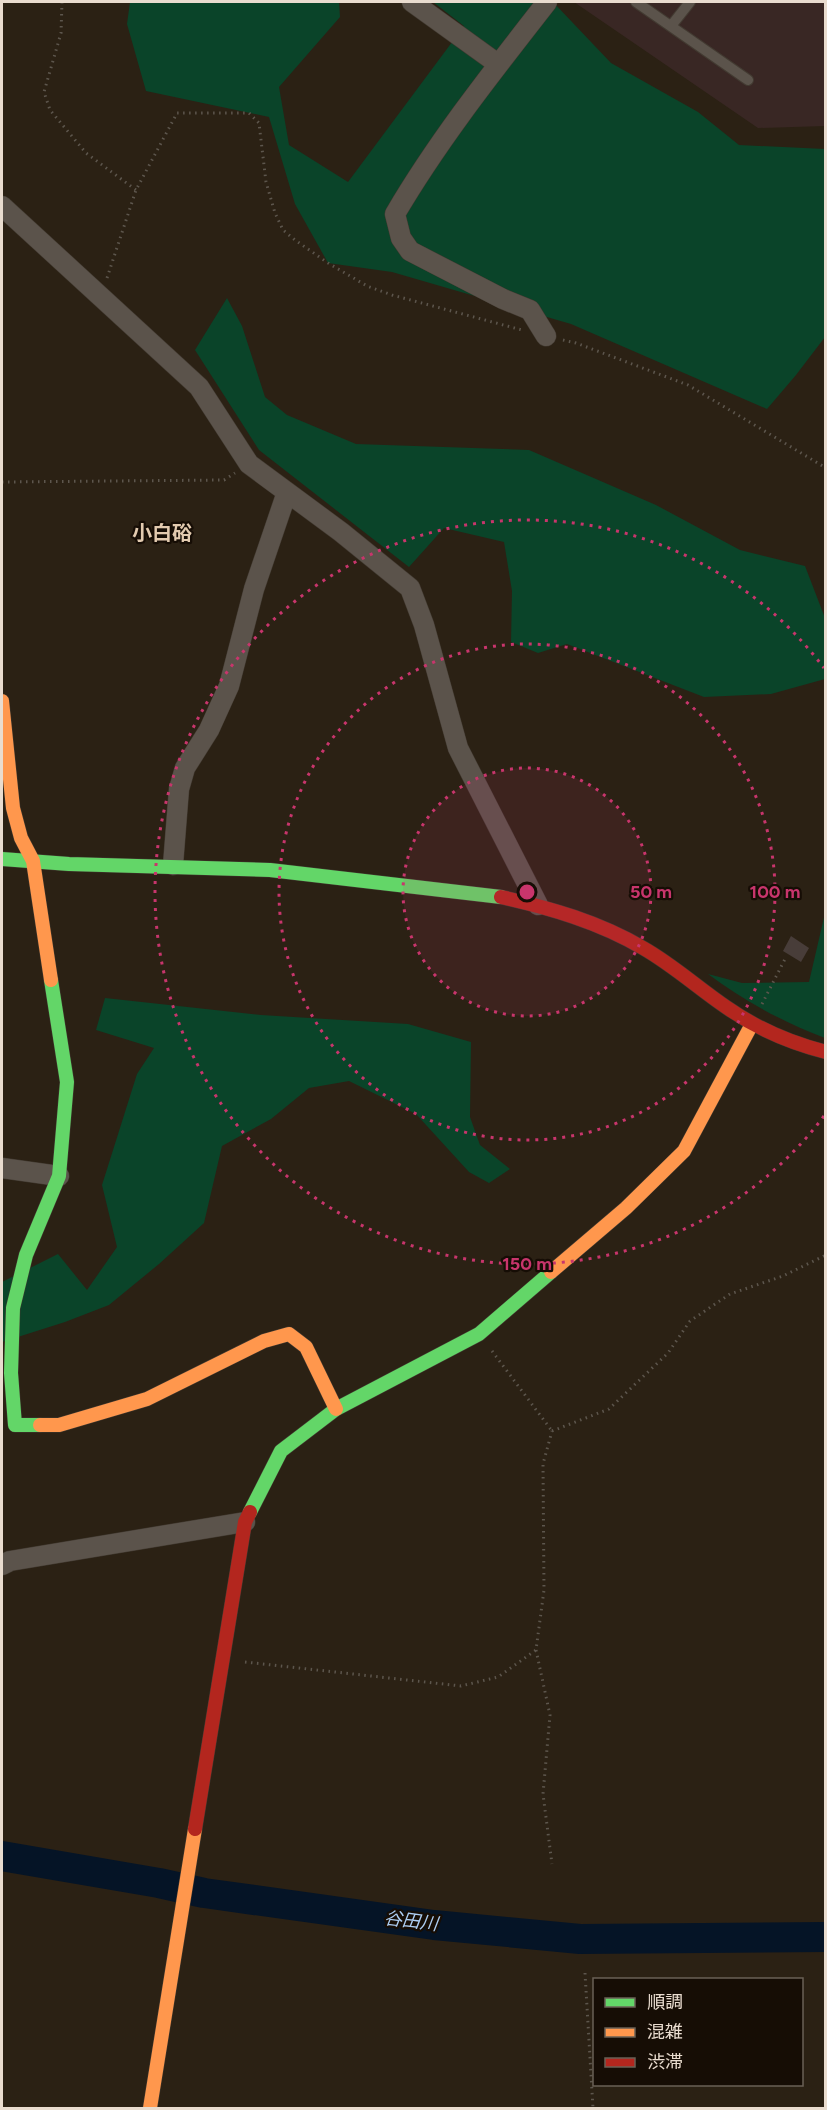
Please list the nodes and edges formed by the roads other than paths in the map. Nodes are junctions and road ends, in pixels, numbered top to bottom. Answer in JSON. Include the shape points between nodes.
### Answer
{"nodes":[{"id":1,"x":412,"y":2,"type":"edge"},
{"id":2,"x":547,"y":2,"type":"edge"},
{"id":3,"x":636,"y":2,"type":"edge"},
{"id":4,"x":690,"y":2,"type":"edge"},
{"id":5,"x":671,"y":26,"type":"junction"},
{"id":6,"x":498,"y":64,"type":"junction"},
{"id":7,"x":748,"y":80,"type":"dead end"},
{"id":8,"x":2,"y":206,"type":"edge"},
{"id":9,"x":546,"y":336,"type":"road end"},
{"id":10,"x":288,"y":492,"type":"junction"},
{"id":11,"x":2,"y":701,"type":"edge"},
{"id":12,"x":2,"y":858,"type":"edge"},
{"id":13,"x":33,"y":861,"type":"junction"},
{"id":14,"x":173,"y":865,"type":"junction"},
{"id":15,"x":538,"y":905,"type":"junction"},
{"id":16,"x":752,"y":1024,"type":"junction"},
{"id":17,"x":825,"y":1052,"type":"edge"},
{"id":18,"x":2,"y":1168,"type":"edge"},
{"id":19,"x":59,"y":1176,"type":"junction"},
{"id":20,"x":336,"y":1409,"type":"junction"},
{"id":21,"x":245,"y":1522,"type":"junction"},
{"id":22,"x":2,"y":1565,"type":"edge"},
{"id":23,"x":150,"y":2109,"type":"edge"}],
"edges":[{"from":1,"to":6,"type":"street"},
{"from":2,"to":6,"type":"street"},
{"from":3,"to":5,"type":"lane"},
{"from":4,"to":5,"type":"lane"},
{"from":5,"to":7,"type":"lane"},
{"from":6,"to":9,"type":"street","via":[[395,214],[401,238],[410,251],[530,310]]},
{"from":8,"to":10,"type":"street","via":[[199,387],[249,464]]},
{"from":10,"to":14,"type":"street","via":[[254,589],[229,686],[210,730],[185,768],[179,789]]},
{"from":10,"to":15,"type":"street","via":[[410,588],[458,748]]},
{"from":11,"to":13,"type":"street","via":[[13,807],[21,838]]},
{"from":12,"to":13,"type":"street"},
{"from":13,"to":14,"type":"street"},
{"from":13,"to":19,"type":"street","via":[[67,1082]]},
{"from":14,"to":15,"type":"street","via":[[271,870],[501,897]]},
{"from":15,"to":16,"type":"street","via":[[571,915],[642,947]]},
{"from":16,"to":17,"type":"street"},
{"from":16,"to":20,"type":"street","via":[[684,1151],[626,1208],[479,1334]]},
{"from":18,"to":19,"type":"street"},
{"from":19,"to":20,"type":"street","via":[[26,1255],[14,1308],[11,1373],[15,1425],[59,1425],[147,1399],[264,1341],[289,1334],[306,1347]]},
{"from":20,"to":21,"type":"street","via":[[281,1450]]},
{"from":21,"to":22,"type":"street"},
{"from":21,"to":23,"type":"street"}]}
